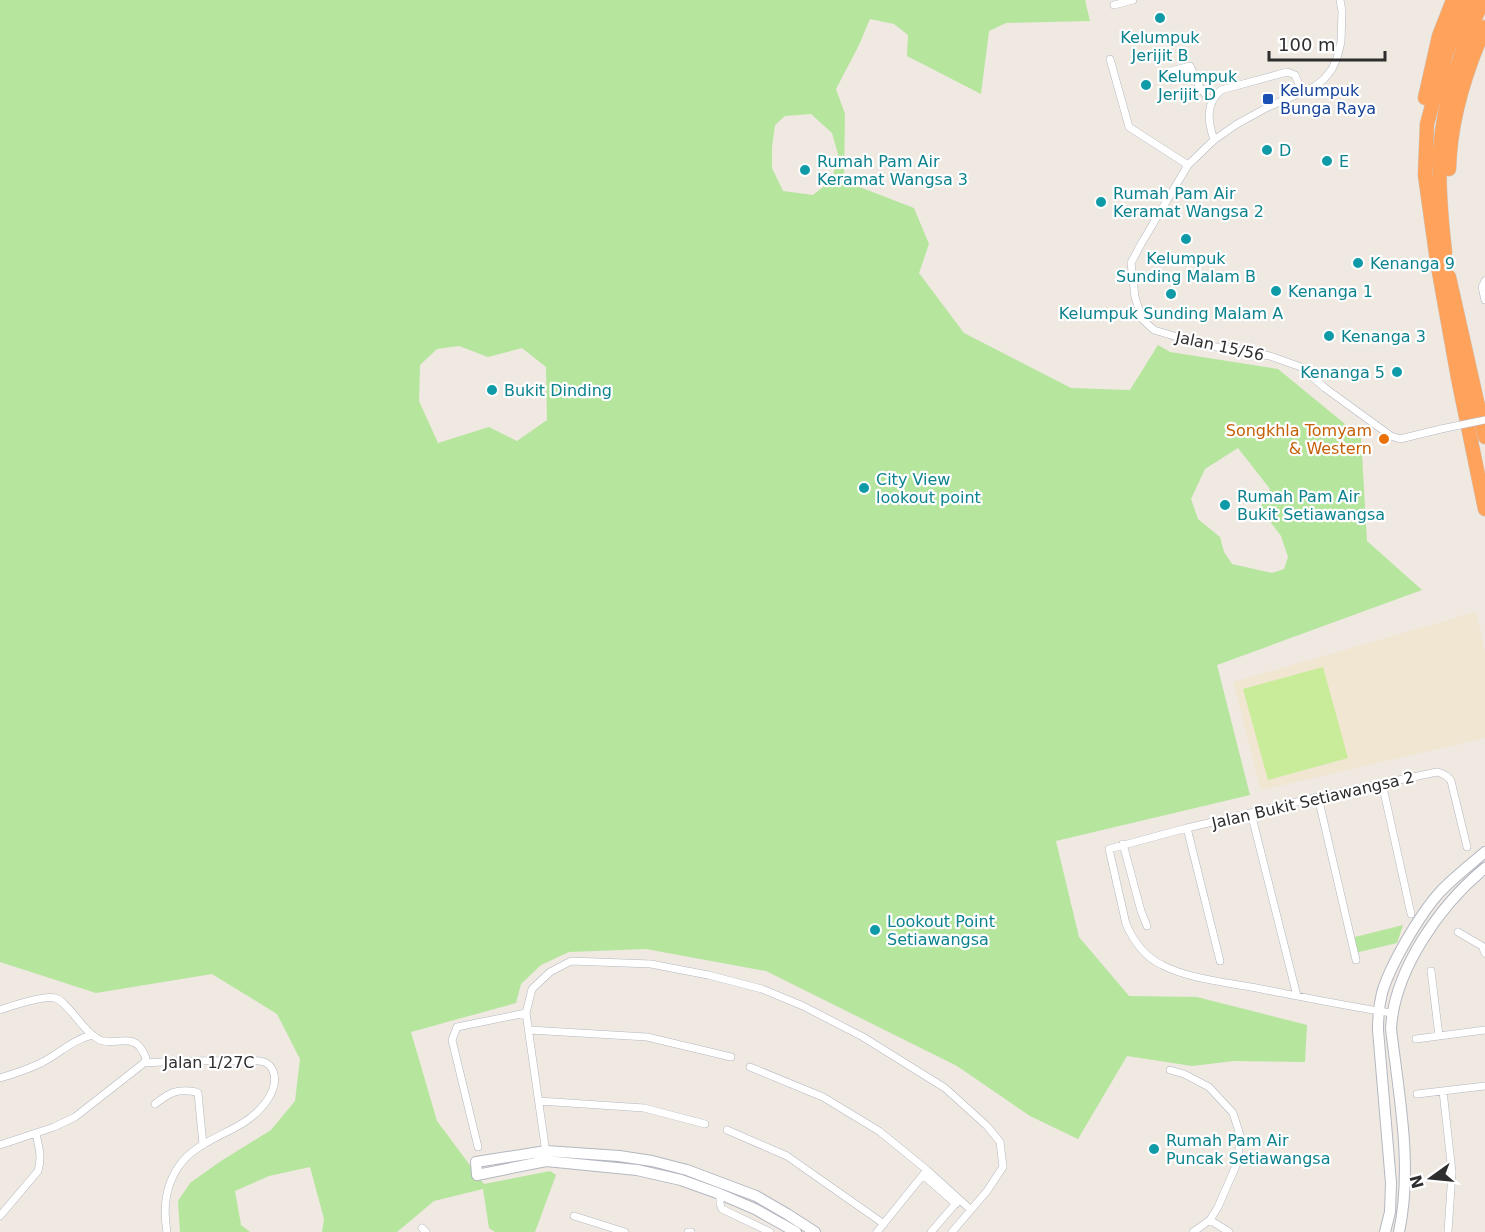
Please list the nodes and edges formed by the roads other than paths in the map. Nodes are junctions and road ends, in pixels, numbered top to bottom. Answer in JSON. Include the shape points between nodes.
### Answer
{"nodes":[{"id":1,"x":1133,"y":0,"type":"edge"},
{"id":2,"x":1340,"y":0,"type":"edge"},
{"id":3,"x":1453,"y":0,"type":"edge"},
{"id":4,"x":1468,"y":0,"type":"edge"},
{"id":5,"x":1483,"y":0,"type":"edge"},
{"id":6,"x":1114,"y":5,"type":"dead end"},
{"id":7,"x":1485,"y":27,"type":"edge"},
{"id":8,"x":1110,"y":59,"type":"dead end"},
{"id":9,"x":1167,"y":72,"type":"dead end"},
{"id":10,"x":1303,"y":93,"type":"junction"},
{"id":11,"x":1211,"y":102,"type":"junction"},
{"id":12,"x":1427,"y":124,"type":"junction"},
{"id":13,"x":1214,"y":140,"type":"junction"},
{"id":14,"x":1188,"y":165,"type":"junction"},
{"id":15,"x":1446,"y":265,"type":"junction"},
{"id":16,"x":1485,"y":281,"type":"edge"},
{"id":17,"x":1485,"y":300,"type":"edge"},
{"id":18,"x":1485,"y":420,"type":"edge"},
{"id":19,"x":1485,"y":437,"type":"edge"},
{"id":20,"x":1485,"y":509,"type":"edge"},
{"id":21,"x":1382,"y":783,"type":"junction"},
{"id":22,"x":1318,"y":797,"type":"junction"},
{"id":23,"x":1251,"y":813,"type":"junction"},
{"id":24,"x":1187,"y":828,"type":"junction"},
{"id":25,"x":1124,"y":844,"type":"junction"},
{"id":26,"x":1467,"y":848,"type":"dead end"},
{"id":27,"x":1485,"y":852,"type":"edge"},
{"id":28,"x":1485,"y":868,"type":"edge"},
{"id":29,"x":1411,"y":914,"type":"dead end"},
{"id":30,"x":1148,"y":926,"type":"dead end"},
{"id":31,"x":1458,"y":932,"type":"dead end"},
{"id":32,"x":1485,"y":953,"type":"edge"},
{"id":33,"x":1356,"y":960,"type":"dead end"},
{"id":34,"x":1220,"y":961,"type":"dead end"},
{"id":35,"x":1431,"y":971,"type":"dead end"},
{"id":36,"x":1297,"y":996,"type":"junction"},
{"id":37,"x":0,"y":1010,"type":"edge"},
{"id":38,"x":1379,"y":1011,"type":"junction"},
{"id":39,"x":526,"y":1013,"type":"junction"},
{"id":40,"x":1392,"y":1013,"type":"junction"},
{"id":41,"x":529,"y":1030,"type":"junction"},
{"id":42,"x":1485,"y":1030,"type":"edge"},
{"id":43,"x":92,"y":1035,"type":"junction"},
{"id":44,"x":1439,"y":1036,"type":"junction"},
{"id":45,"x":1416,"y":1039,"type":"dead end"},
{"id":46,"x":731,"y":1057,"type":"dead end"},
{"id":47,"x":144,"y":1063,"type":"junction"},
{"id":48,"x":750,"y":1067,"type":"dead end"},
{"id":49,"x":1170,"y":1070,"type":"dead end"},
{"id":50,"x":0,"y":1078,"type":"edge"},
{"id":51,"x":1485,"y":1086,"type":"edge"},
{"id":52,"x":1443,"y":1091,"type":"junction"},
{"id":53,"x":1417,"y":1094,"type":"dead end"},
{"id":54,"x":539,"y":1101,"type":"junction"},
{"id":55,"x":155,"y":1104,"type":"dead end"},
{"id":56,"x":705,"y":1124,"type":"dead end"},
{"id":57,"x":727,"y":1130,"type":"dead end"},
{"id":58,"x":36,"y":1134,"type":"junction"},
{"id":59,"x":0,"y":1145,"type":"edge"},
{"id":60,"x":204,"y":1145,"type":"junction"},
{"id":61,"x":478,"y":1147,"type":"dead end"},
{"id":62,"x":546,"y":1156,"type":"junction"},
{"id":63,"x":925,"y":1173,"type":"junction"},
{"id":64,"x":720,"y":1194,"type":"junction"},
{"id":65,"x":957,"y":1202,"type":"junction"},
{"id":66,"x":971,"y":1210,"type":"junction"},
{"id":67,"x":0,"y":1216,"type":"edge"},
{"id":68,"x":574,"y":1216,"type":"dead end"},
{"id":69,"x":1210,"y":1220,"type":"junction"},
{"id":70,"x":884,"y":1224,"type":"junction"},
{"id":71,"x":167,"y":1232,"type":"edge"},
{"id":72,"x":626,"y":1232,"type":"edge"},
{"id":73,"x":770,"y":1232,"type":"edge"},
{"id":74,"x":796,"y":1232,"type":"edge"},
{"id":75,"x":815,"y":1232,"type":"edge"},
{"id":76,"x":877,"y":1232,"type":"edge"},
{"id":77,"x":931,"y":1232,"type":"edge"},
{"id":78,"x":952,"y":1232,"type":"edge"},
{"id":79,"x":1193,"y":1232,"type":"edge"},
{"id":80,"x":1229,"y":1232,"type":"edge"},
{"id":81,"x":1385,"y":1232,"type":"edge"},
{"id":82,"x":1399,"y":1232,"type":"edge"},
{"id":83,"x":1448,"y":1232,"type":"edge"}],
"edges":[{"from":1,"to":6,"type":"street"},
{"from":2,"to":10,"type":"street","name":"Jalan 15/56","via":[[1342,27],[1337,58],[1324,79]]},
{"from":3,"to":12,"type":"highway","via":[[1439,36],[1425,95]]},
{"from":4,"to":12,"type":"highway","via":[[1451,38]]},
{"from":5,"to":15,"type":"highway","via":[[1464,43],[1444,121],[1440,202]]},
{"from":7,"to":15,"type":"highway","via":[[1452,133]]},
{"from":8,"to":14,"type":"street","via":[[1129,127]]},
{"from":9,"to":11,"type":"street","via":[[1190,66]]},
{"from":10,"to":11,"type":"street","via":[[1295,75],[1287,72],[1226,88]]},
{"from":10,"to":13,"type":"street","name":"Jalan 15/56","via":[[1268,107]]},
{"from":11,"to":13,"type":"street","via":[[1209,126]]},
{"from":12,"to":20,"type":"highway","via":[[1425,175],[1437,261]]},
{"from":13,"to":14,"type":"street","name":"Jalan 15/56"},
{"from":14,"to":18,"type":"street","name":"Jalan 15/56","bridge":true,"via":[[1131,263],[1142,319],[1154,330],[1204,345],[1270,356],[1301,367],[1400,439]]},
{"from":15,"to":19,"type":"highway"},
{"from":16,"to":17,"type":"street"},
{"from":21,"to":22,"type":"street","name":"Jalan Bukit Setiawangsa 2"},
{"from":21,"to":26,"type":"street","name":"Jalan Bukit Setiawangsa 2","via":[[1437,772],[1450,778]]},
{"from":21,"to":29,"type":"street"},
{"from":22,"to":23,"type":"street","name":"Jalan Bukit Setiawangsa 2"},
{"from":22,"to":33,"type":"street"},
{"from":23,"to":24,"type":"street","name":"Jalan Bukit Setiawangsa 2"},
{"from":23,"to":36,"type":"street"},
{"from":24,"to":25,"type":"street","name":"Jalan Bukit Setiawangsa 2"},
{"from":24,"to":34,"type":"street"},
{"from":25,"to":30,"type":"street"},
{"from":25,"to":36,"type":"street","name":"Jalan Bukit Setiawangsa 2","via":[[1108,851],[1126,924],[1140,947],[1159,964],[1176,972]]},
{"from":27,"to":38,"type":"street","via":[[1438,893],[1415,926],[1389,974]]},
{"from":28,"to":40,"type":"street","via":[[1450,901],[1430,929],[1407,968]]},
{"from":31,"to":32,"type":"street","via":[[1482,946]]},
{"from":35,"to":44,"type":"street"},
{"from":36,"to":38,"type":"street"},
{"from":37,"to":43,"type":"street","via":[[56,998]]},
{"from":38,"to":40,"type":"street"},
{"from":38,"to":81,"type":"street","via":[[1391,1183]]},
{"from":39,"to":41,"type":"street"},
{"from":39,"to":61,"type":"street","via":[[457,1027],[452,1040]]},
{"from":39,"to":66,"type":"street","via":[[532,989],[550,972],[571,961],[651,964],[708,975],[762,989],[803,1006],[863,1037],[945,1088],[987,1126],[1000,1142],[1003,1167]]},
{"from":40,"to":82,"type":"street","via":[[1404,1140],[1405,1183]]},
{"from":41,"to":46,"type":"street","via":[[647,1037]]},
{"from":41,"to":54,"type":"street"},
{"from":42,"to":44,"type":"street"},
{"from":43,"to":47,"type":"street","via":[[103,1041],[134,1042],[146,1058]]},
{"from":43,"to":50,"type":"street","via":[[71,1043],[41,1063]]},
{"from":44,"to":45,"type":"street"},
{"from":47,"to":58,"type":"street","via":[[75,1117]]},
{"from":47,"to":60,"type":"street","name":"Jalan 1/27C","via":[[263,1061],[269,1065],[274,1087],[262,1106],[242,1124]]},
{"from":48,"to":63,"type":"street","via":[[823,1097],[879,1131]]},
{"from":49,"to":69,"type":"street","via":[[1209,1088],[1233,1113],[1240,1136],[1238,1161]]},
{"from":51,"to":52,"type":"street"},
{"from":52,"to":53,"type":"street"},
{"from":52,"to":83,"type":"street","via":[[1452,1172]]},
{"from":54,"to":56,"type":"street","via":[[644,1108]]},
{"from":54,"to":62,"type":"street"},
{"from":55,"to":60,"type":"street","via":[[171,1092],[196,1092]]},
{"from":57,"to":70,"type":"street","via":[[787,1156]]},
{"from":58,"to":59,"type":"street"},
{"from":58,"to":67,"type":"street","via":[[41,1155],[38,1171]]},
{"from":60,"to":71,"type":"street","name":"Jalan 1/27C","via":[[181,1163],[170,1183],[165,1208]]},
{"from":62,"to":62,"type":"street","via":[[477,1175],[476,1162]]},
{"from":62,"to":64,"type":"street","via":[[637,1170]]},
{"from":62,"to":75,"type":"street","via":[[619,1156],[687,1170],[756,1196]]},
{"from":63,"to":65,"type":"street"},
{"from":63,"to":70,"type":"street"},
{"from":64,"to":73,"type":"street","via":[[722,1209]]},
{"from":64,"to":74,"type":"street"},
{"from":65,"to":66,"type":"street"},
{"from":65,"to":77,"type":"street"},
{"from":66,"to":78,"type":"street"},
{"from":68,"to":72,"type":"street"},
{"from":69,"to":79,"type":"street"},
{"from":69,"to":80,"type":"street"},
{"from":70,"to":76,"type":"street"}]}
